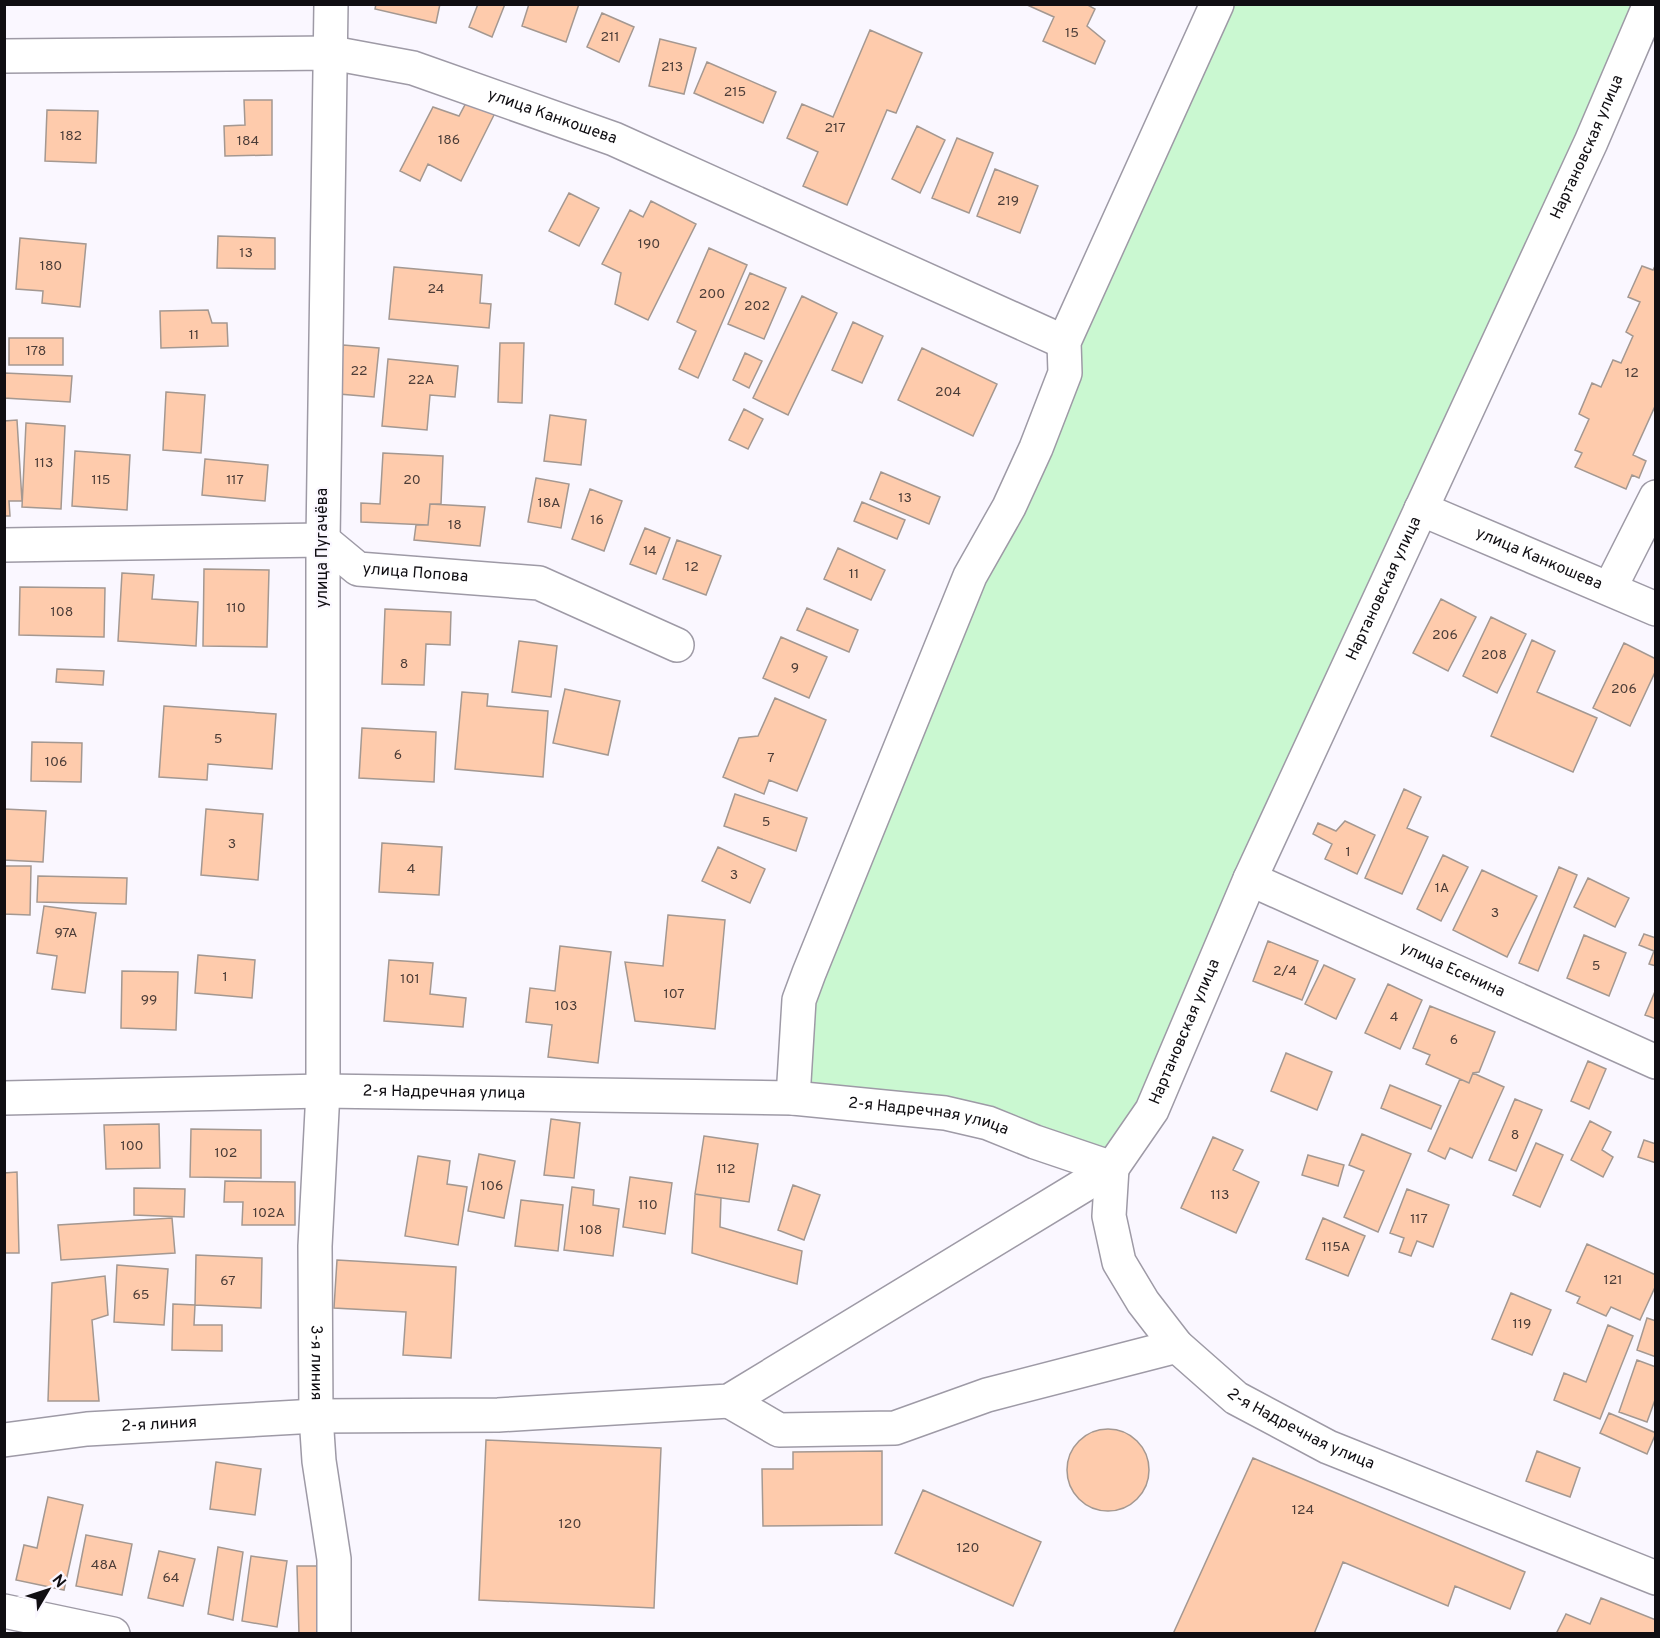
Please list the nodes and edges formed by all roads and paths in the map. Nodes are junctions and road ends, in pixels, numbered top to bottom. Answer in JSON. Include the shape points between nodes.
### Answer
{"nodes":[{"id":1,"x":331,"y":4,"type":"edge"},
{"id":2,"x":1217,"y":4,"type":"edge"},
{"id":3,"x":1650,"y":4,"type":"edge"},
{"id":4,"x":332,"y":53,"type":"junction"},
{"id":5,"x":4,"y":56,"type":"edge"},
{"id":6,"x":1064,"y":342,"type":"junction"},
{"id":7,"x":1656,"y":497,"type":"edge"},
{"id":8,"x":1420,"y":509,"type":"junction"},
{"id":9,"x":322,"y":540,"type":"junction"},
{"id":10,"x":4,"y":545,"type":"edge"},
{"id":11,"x":1610,"y":588,"type":"junction"},
{"id":12,"x":1656,"y":609,"type":"edge"},
{"id":13,"x":677,"y":645,"type":"dead end"},
{"id":14,"x":1250,"y":879,"type":"junction"},
{"id":15,"x":1656,"y":1062,"type":"edge"},
{"id":16,"x":323,"y":1091,"type":"junction"},
{"id":17,"x":4,"y":1098,"type":"edge"},
{"id":18,"x":793,"y":1098,"type":"junction"},
{"id":19,"x":1112,"y":1168,"type":"junction"},
{"id":20,"x":1177,"y":1346,"type":"junction"},
{"id":21,"x":729,"y":1401,"type":"junction"},
{"id":22,"x":316,"y":1416,"type":"junction"},
{"id":23,"x":4,"y":1440,"type":"edge"},
{"id":24,"x":1656,"y":1578,"type":"edge"},
{"id":25,"x":4,"y":1611,"type":"edge"},
{"id":26,"x":113,"y":1634,"type":"edge"},
{"id":27,"x":334,"y":1634,"type":"edge"}],
"edges":[{"from":1,"to":4,"type":"street","name":"улица Пугачёва"},
{"from":2,"to":6,"type":"street"},
{"from":3,"to":8,"type":"street","name":"Нартановская улица","via":[[1591,142]]},
{"from":4,"to":5,"type":"street","name":"улица Канкошева"},
{"from":4,"to":6,"type":"street","name":"улица Канкошева","via":[[413,68],[614,139]]},
{"from":4,"to":9,"type":"street","name":"улица Пугачёва"},
{"from":6,"to":18,"type":"street","via":[[1065,373],[1036,448],[1009,507],[970,576],[799,1000]]},
{"from":7,"to":11,"type":"street"},
{"from":8,"to":11,"type":"street","name":"улица Канкошева"},
{"from":8,"to":14,"type":"street","name":"Нартановская улица"},
{"from":9,"to":10,"type":"street"},
{"from":9,"to":13,"type":"street","name":"улица Попова","via":[[358,569],[538,583]]},
{"from":9,"to":16,"type":"street","name":"улица Пугачёва"},
{"from":11,"to":12,"type":"street","name":"улица Канкошева"},
{"from":14,"to":15,"type":"street","name":"улица Есенина"},
{"from":14,"to":19,"type":"street","name":"Нартановская улица","via":[[1152,1110]]},
{"from":16,"to":17,"type":"street","name":"2-я Надречная улица"},
{"from":16,"to":18,"type":"street","name":"2-я Надречная улица"},
{"from":16,"to":22,"type":"street","name":"3-я линия","via":[[315,1246]]},
{"from":18,"to":19,"type":"street","name":"2-я Надречная улица","via":[[945,1113],[988,1123]]},
{"from":19,"to":20,"type":"street","name":"2-я Надречная улица","via":[[1109,1216],[1119,1262]]},
{"from":19,"to":21,"type":"street"},
{"from":20,"to":21,"type":"street","via":[[987,1395],[895,1428],[779,1430]]},
{"from":20,"to":24,"type":"street","name":"2-я Надречная улица","via":[[1236,1398],[1298,1432]]},
{"from":21,"to":22,"type":"street","name":"2-я линия","via":[[498,1415]]},
{"from":22,"to":23,"type":"street","name":"2-я линия","via":[[87,1429]]},
{"from":22,"to":27,"type":"street","name":"3-я линия","via":[[334,1559]]},
{"from":25,"to":26,"type":"street"}]}
